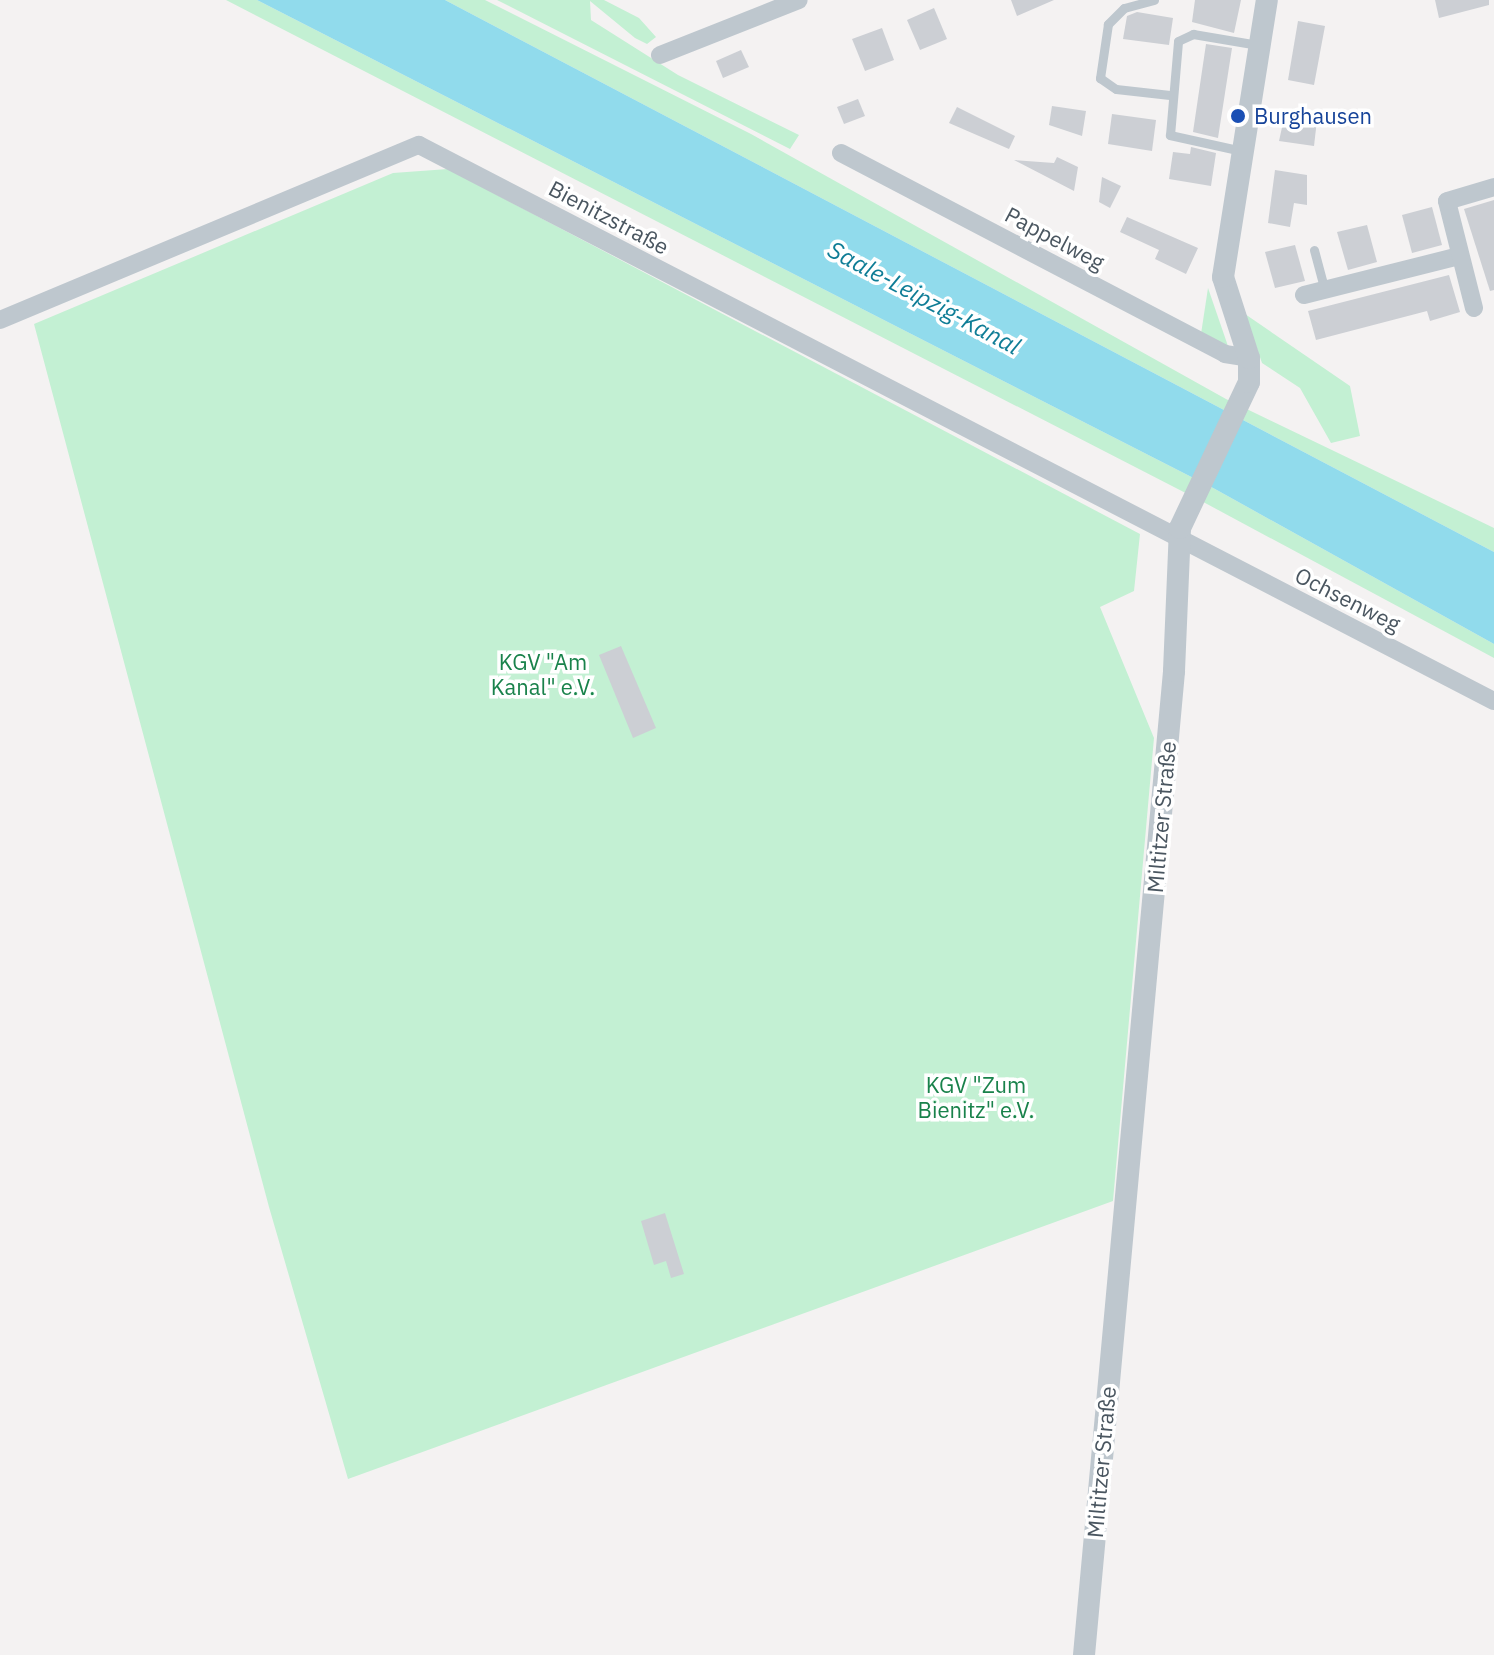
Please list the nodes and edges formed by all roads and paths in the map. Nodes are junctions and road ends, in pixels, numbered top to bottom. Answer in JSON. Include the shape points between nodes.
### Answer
{"nodes":[{"id":1,"x":799,"y":0,"type":"edge"},
{"id":2,"x":1154,"y":0,"type":"edge"},
{"id":3,"x":1267,"y":0,"type":"edge"},
{"id":4,"x":1259,"y":45,"type":"junction"},
{"id":5,"x":660,"y":55,"type":"dead end"},
{"id":6,"x":1170,"y":95,"type":"junction"},
{"id":7,"x":1242,"y":151,"type":"junction"},
{"id":8,"x":841,"y":153,"type":"dead end"},
{"id":9,"x":1494,"y":187,"type":"edge"},
{"id":10,"x":1314,"y":250,"type":"dead end"},
{"id":11,"x":1459,"y":256,"type":"junction"},
{"id":12,"x":1325,"y":291,"type":"junction"},
{"id":13,"x":1304,"y":295,"type":"dead end"},
{"id":14,"x":1474,"y":308,"type":"dead end"},
{"id":15,"x":0,"y":320,"type":"edge"},
{"id":16,"x":1249,"y":358,"type":"junction"},
{"id":17,"x":1179,"y":540,"type":"junction"},
{"id":18,"x":1494,"y":701,"type":"edge"},
{"id":19,"x":1084,"y":1655,"type":"edge"}],
"edges":[{"from":1,"to":5,"type":"street"},
{"from":2,"to":6,"type":"lane","via":[[1124,8],[1108,24],[1100,78],[1116,89]]},
{"from":3,"to":4,"type":"street","name":"Miltitzer Straße"},
{"from":4,"to":6,"type":"lane","via":[[1186,35],[1178,41]]},
{"from":4,"to":7,"type":"street","name":"Miltitzer Straße"},
{"from":6,"to":7,"type":"lane","via":[[1170,135]]},
{"from":7,"to":16,"type":"street","name":"Miltitzer Straße","via":[[1223,277]]},
{"from":8,"to":16,"type":"street","name":"Pappelweg","via":[[1225,354]]},
{"from":9,"to":11,"type":"street","via":[[1447,201]]},
{"from":10,"to":12,"type":"lane"},
{"from":11,"to":12,"type":"street"},
{"from":11,"to":14,"type":"street"},
{"from":12,"to":13,"type":"street"},
{"from":15,"to":17,"type":"street","name":"Bienitzstraße","via":[[419,145]]},
{"from":16,"to":17,"type":"street","name":"Miltitzer Straße","via":[[1242,395],[1187,505]]},
{"from":17,"to":18,"type":"street","name":"Ochsenweg"},
{"from":17,"to":19,"type":"street","name":"Miltitzer Straße","via":[[1174,671]]}]}
